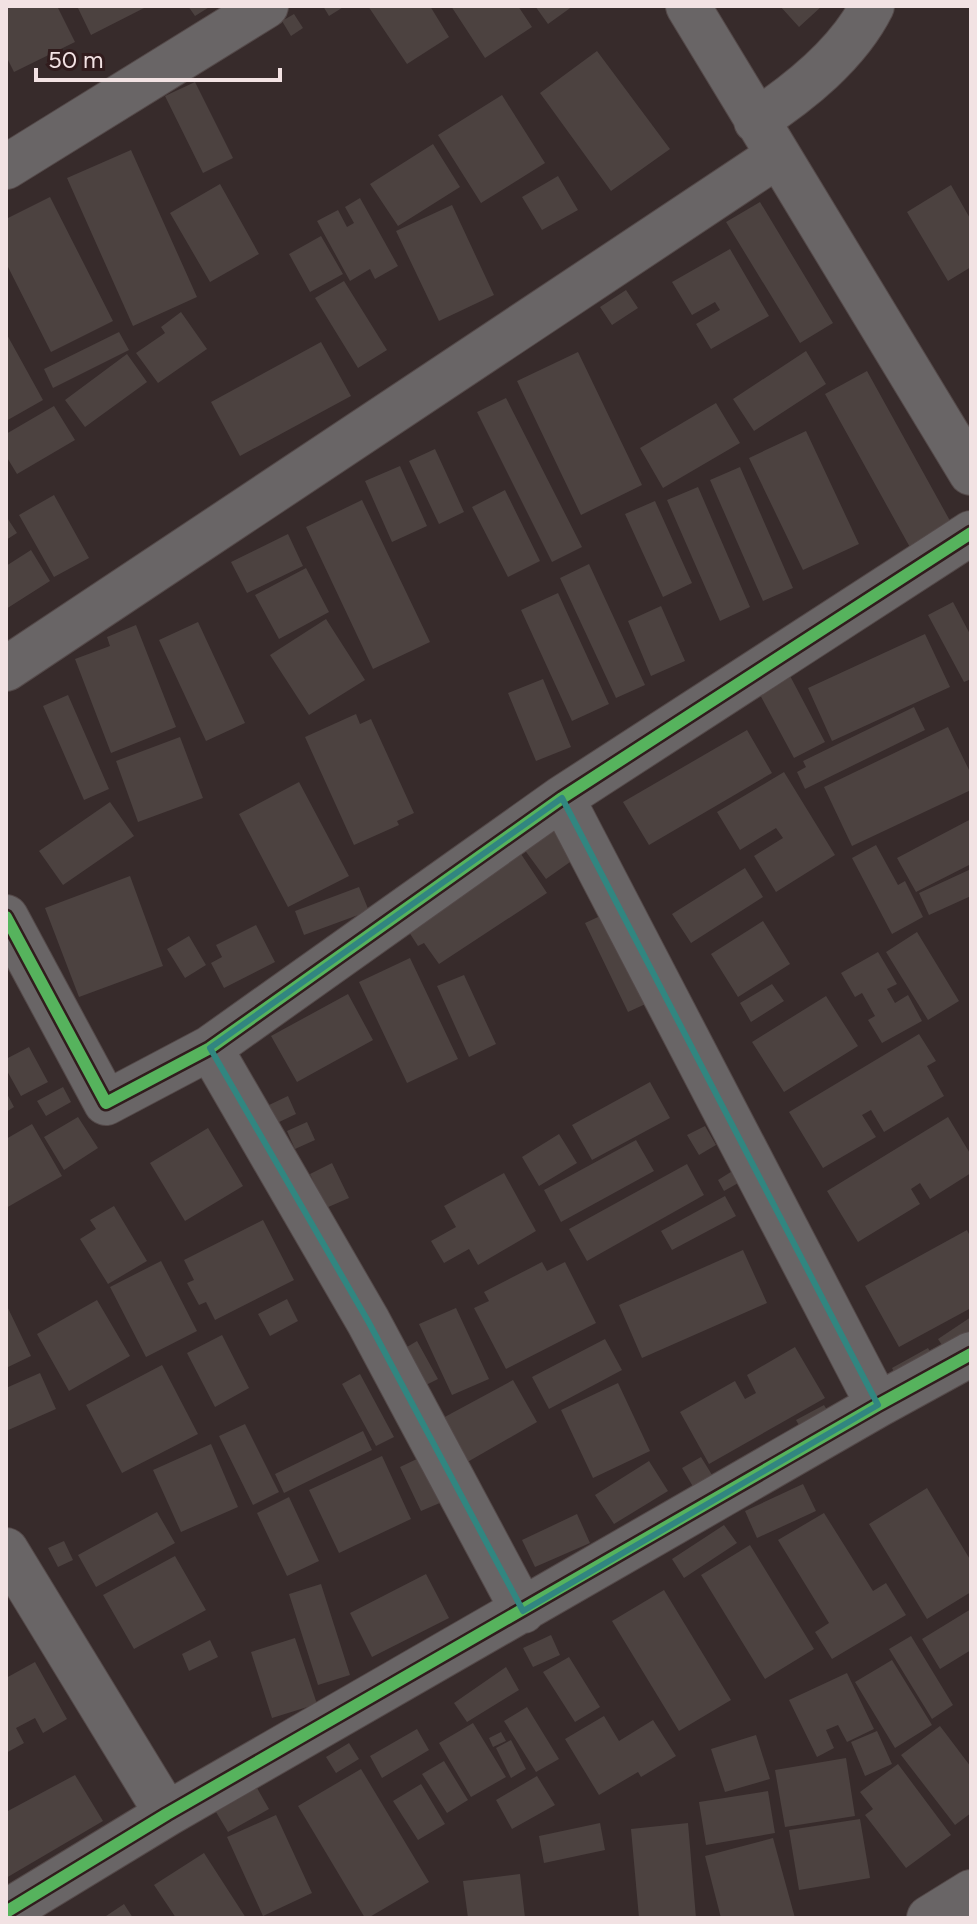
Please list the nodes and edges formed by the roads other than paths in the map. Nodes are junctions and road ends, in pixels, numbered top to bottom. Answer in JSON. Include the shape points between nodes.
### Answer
{"nodes":[{"id":1,"x":266,"y":6,"type":"edge"},
{"id":2,"x":688,"y":6,"type":"edge"},
{"id":3,"x":872,"y":6,"type":"edge"},
{"id":4,"x":766,"y":138,"type":"junction"},
{"id":5,"x":6,"y":167,"type":"edge"},
{"id":6,"x":971,"y":473,"type":"edge"},
{"id":7,"x":971,"y":533,"type":"edge"},
{"id":8,"x":6,"y":669,"type":"edge"},
{"id":9,"x":562,"y":798,"type":"junction"},
{"id":10,"x":6,"y":917,"type":"edge"},
{"id":11,"x":210,"y":1048,"type":"junction"},
{"id":12,"x":971,"y":1354,"type":"edge"},
{"id":13,"x":878,"y":1405,"type":"junction"},
{"id":14,"x":6,"y":1550,"type":"edge"},
{"id":15,"x":523,"y":1611,"type":"junction"},
{"id":16,"x":167,"y":1814,"type":"junction"},
{"id":17,"x":971,"y":1892,"type":"edge"},
{"id":18,"x":6,"y":1912,"type":"edge"},
{"id":19,"x":929,"y":1918,"type":"edge"}],
"edges":[{"from":1,"to":5,"type":"street"},
{"from":2,"to":4,"type":"street"},
{"from":3,"to":4,"type":"street","via":[[835,56],[787,101]]},
{"from":4,"to":6,"type":"street"},
{"from":4,"to":8,"type":"street"},
{"from":7,"to":9,"type":"street"},
{"from":9,"to":11,"type":"street"},
{"from":9,"to":13,"type":"street"},
{"from":10,"to":11,"type":"street","via":[[106,1103]]},
{"from":11,"to":15,"type":"street","via":[[368,1321]]},
{"from":12,"to":13,"type":"street"},
{"from":13,"to":15,"type":"street"},
{"from":14,"to":16,"type":"street"},
{"from":15,"to":16,"type":"street"},
{"from":16,"to":18,"type":"street"},
{"from":17,"to":19,"type":"street"}]}
